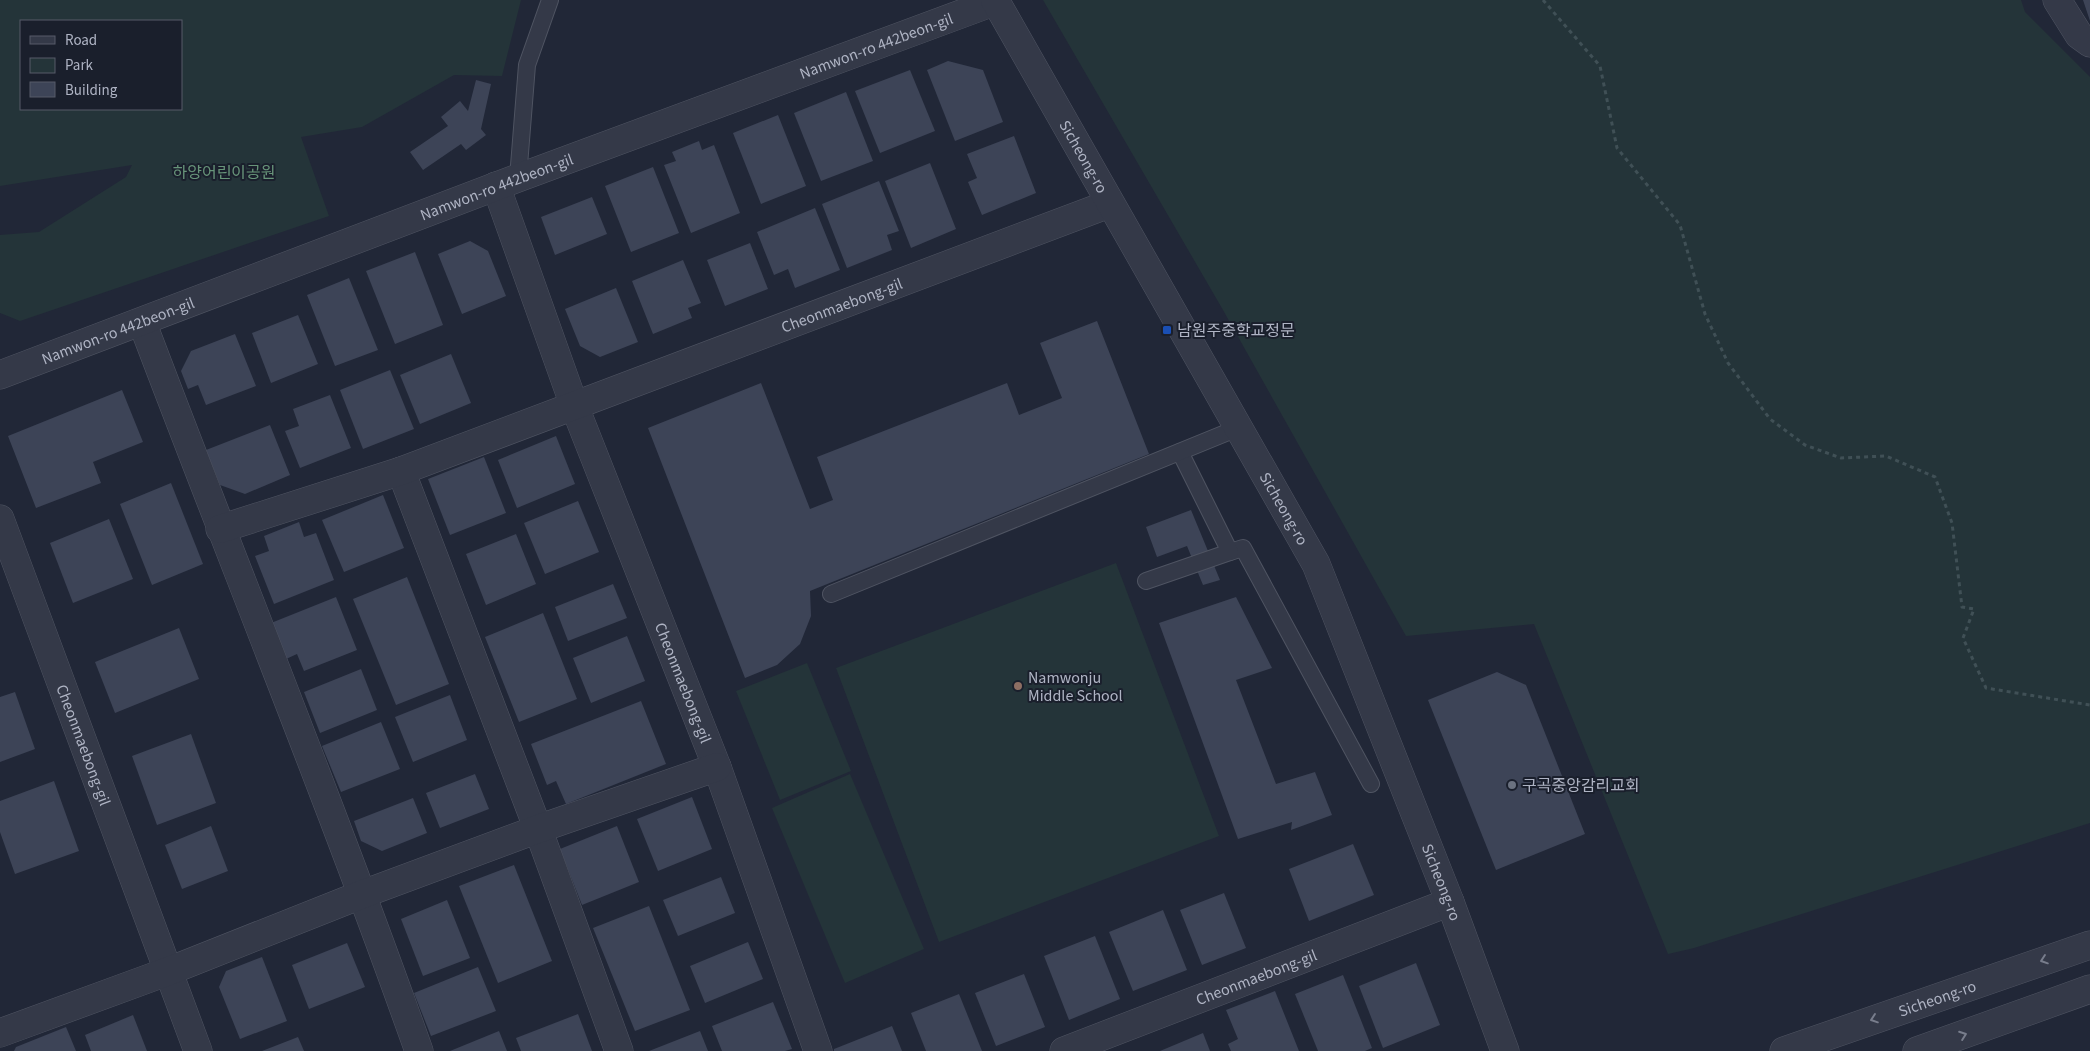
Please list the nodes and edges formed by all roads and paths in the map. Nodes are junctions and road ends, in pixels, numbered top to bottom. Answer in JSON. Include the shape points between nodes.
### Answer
{"nodes":[{"id":1,"x":550,"y":0,"type":"edge"},
{"id":2,"x":1543,"y":0,"type":"edge"},
{"id":3,"x":2057,"y":0,"type":"edge"},
{"id":4,"x":995,"y":1,"type":"edge"},
{"id":5,"x":2090,"y":43,"type":"edge"},
{"id":6,"x":507,"y":182,"type":"junction"},
{"id":7,"x":1110,"y":204,"type":"junction"},
{"id":8,"x":142,"y":322,"type":"junction"},
{"id":9,"x":0,"y":375,"type":"edge"},
{"id":10,"x":574,"y":404,"type":"junction"},
{"id":11,"x":1238,"y":428,"type":"junction"},
{"id":12,"x":1180,"y":452,"type":"junction"},
{"id":13,"x":401,"y":471,"type":"junction"},
{"id":14,"x":0,"y":519,"type":"edge"},
{"id":15,"x":220,"y":529,"type":"junction"},
{"id":16,"x":1230,"y":552,"type":"junction"},
{"id":17,"x":1146,"y":581,"type":"dead end"},
{"id":18,"x":831,"y":594,"type":"dead end"},
{"id":19,"x":2090,"y":705,"type":"edge"},
{"id":20,"x":717,"y":767,"type":"junction"},
{"id":21,"x":1371,"y":784,"type":"dead end"},
{"id":22,"x":538,"y":830,"type":"junction"},
{"id":23,"x":363,"y":894,"type":"junction"},
{"id":24,"x":1450,"y":902,"type":"junction"},
{"id":25,"x":2090,"y":944,"type":"edge"},
{"id":26,"x":169,"y":971,"type":"junction"},
{"id":27,"x":2090,"y":989,"type":"edge"},
{"id":28,"x":0,"y":1032,"type":"edge"},
{"id":29,"x":198,"y":1051,"type":"edge"},
{"id":30,"x":419,"y":1051,"type":"edge"},
{"id":31,"x":619,"y":1051,"type":"edge"},
{"id":32,"x":818,"y":1051,"type":"edge"},
{"id":33,"x":1064,"y":1051,"type":"edge"},
{"id":34,"x":1505,"y":1051,"type":"edge"},
{"id":35,"x":1784,"y":1051,"type":"edge"},
{"id":36,"x":1917,"y":1051,"type":"edge"}],
"edges":[{"from":1,"to":6,"type":"lane","via":[[527,66]]},
{"from":2,"to":19,"type":"path","via":[[1600,66],[1617,148],[1680,225],[1705,314],[1728,363],[1770,419],[1806,445],[1841,458],[1886,456],[1935,477],[1952,523],[1962,607],[1974,609],[1963,638],[1986,688]]},
{"from":3,"to":5,"type":"street","via":[[2079,35]]},
{"from":4,"to":6,"type":"street","name":"Namwon-ro 442beon-gil"},
{"from":4,"to":7,"type":"street","name":"Sicheong-ro"},
{"from":6,"to":8,"type":"street","name":"Namwon-ro 442beon-gil"},
{"from":6,"to":10,"type":"street","name":"Cheonmaebong-gil"},
{"from":7,"to":10,"type":"street","name":"Cheonmaebong-gil"},
{"from":7,"to":11,"type":"street","name":"Sicheong-ro"},
{"from":8,"to":9,"type":"street","name":"Namwon-ro 442beon-gil"},
{"from":8,"to":15,"type":"street"},
{"from":10,"to":13,"type":"street","name":"Cheonmaebong-gil"},
{"from":10,"to":20,"type":"street","name":"Cheonmaebong-gil"},
{"from":11,"to":12,"type":"lane"},
{"from":11,"to":24,"type":"street","name":"Sicheong-ro","via":[[1316,564]]},
{"from":12,"to":16,"type":"lane"},
{"from":12,"to":18,"type":"lane"},
{"from":13,"to":15,"type":"street","name":"Cheonmaebong-gil"},
{"from":13,"to":22,"type":"street"},
{"from":14,"to":26,"type":"street","name":"Cheonmaebong-gil"},
{"from":15,"to":23,"type":"street"},
{"from":16,"to":17,"type":"lane"},
{"from":16,"to":21,"type":"lane","via":[[1243,548]]},
{"from":20,"to":22,"type":"street"},
{"from":20,"to":32,"type":"street","name":"Cheonmaebong-gil"},
{"from":22,"to":23,"type":"street"},
{"from":22,"to":31,"type":"street"},
{"from":23,"to":26,"type":"street"},
{"from":23,"to":30,"type":"street"},
{"from":24,"to":33,"type":"street","name":"Cheonmaebong-gil"},
{"from":24,"to":34,"type":"street","name":"Sicheong-ro"},
{"from":25,"to":35,"type":"street","name":"Sicheong-ro","one_way":true},
{"from":26,"to":28,"type":"street"},
{"from":26,"to":29,"type":"street","name":"Cheonmaebong-gil"},
{"from":36,"to":27,"type":"street","one_way":true}]}
